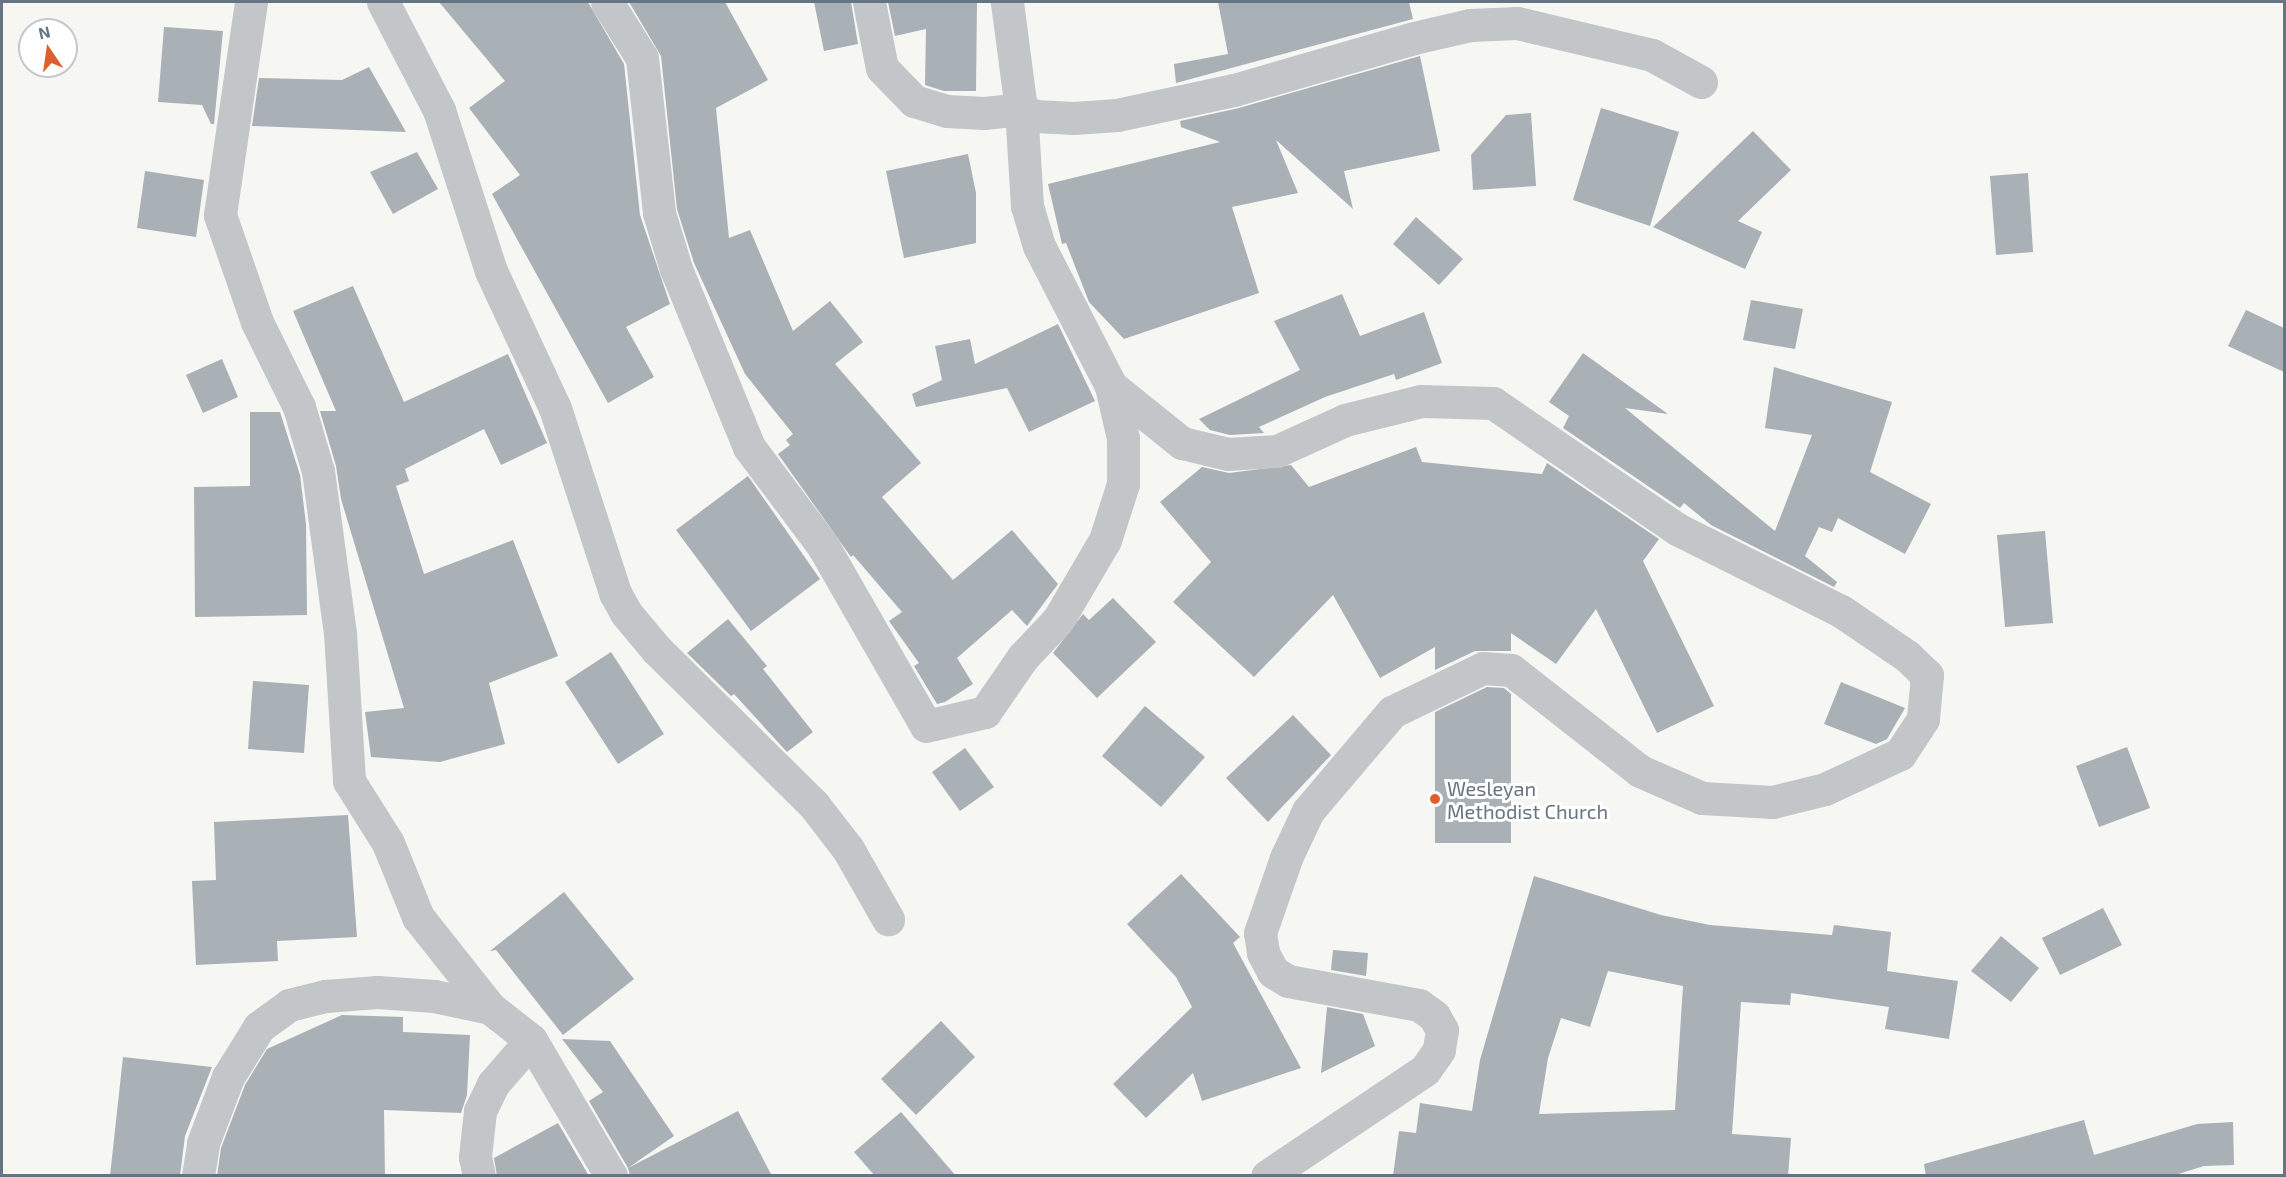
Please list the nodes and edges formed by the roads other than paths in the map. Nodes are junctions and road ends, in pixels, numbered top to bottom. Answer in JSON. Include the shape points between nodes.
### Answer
{"nodes":[{"id":1,"x":251,"y":2,"type":"edge"},
{"id":2,"x":383,"y":2,"type":"edge"},
{"id":3,"x":608,"y":2,"type":"edge"},
{"id":4,"x":869,"y":2,"type":"edge"},
{"id":5,"x":1007,"y":2,"type":"edge"},
{"id":6,"x":1701,"y":82,"type":"dead end"},
{"id":7,"x":1021,"y":109,"type":"junction"},
{"id":8,"x":1111,"y":386,"type":"junction"},
{"id":9,"x":888,"y":919,"type":"dead end"},
{"id":10,"x":490,"y":1008,"type":"junction"},
{"id":11,"x":531,"y":1040,"type":"junction"},
{"id":12,"x":198,"y":1176,"type":"edge"},
{"id":13,"x":479,"y":1176,"type":"edge"},
{"id":14,"x":611,"y":1176,"type":"edge"},
{"id":15,"x":1267,"y":1176,"type":"edge"}],
"edges":[{"from":1,"to":10,"type":"street","via":[[220,215],[257,322],[299,407],[318,471],[340,633],[349,781],[388,843],[418,917]]},
{"from":2,"to":9,"type":"street","via":[[439,110],[491,271],[555,408],[605,570],[621,603],[657,650],[814,805],[848,849]]},
{"from":3,"to":8,"type":"street","via":[[642,58],[659,213],[676,269],[749,447],[823,546],[926,726],[985,711],[1023,657],[1058,620],[1105,540],[1123,484],[1123,438]]},
{"from":4,"to":7,"type":"street","via":[[882,68],[914,101],[947,111]]},
{"from":5,"to":7,"type":"street"},
{"from":6,"to":7,"type":"street","via":[[1652,55],[1517,23],[1470,26],[1414,38],[1176,105],[1074,118],[1035,116]]},
{"from":7,"to":8,"type":"street","via":[[1027,206],[1039,246]]},
{"from":8,"to":15,"type":"street","via":[[1182,443],[1228,454],[1277,451],[1345,420],[1421,401],[1493,403],[1677,529],[1841,611],[1927,675],[1923,719],[1899,754],[1825,789],[1773,802],[1702,798],[1640,771],[1511,670],[1483,668],[1392,712],[1308,811],[1286,858],[1260,933],[1263,953],[1273,972],[1288,981],[1419,1005],[1434,1016],[1442,1030],[1439,1050],[1425,1071]]},
{"from":10,"to":11,"type":"street"},
{"from":10,"to":12,"type":"street","via":[[434,996],[377,992],[326,996],[289,1005],[259,1027],[228,1077],[204,1143]]},
{"from":11,"to":13,"type":"street","via":[[493,1084],[480,1111],[475,1157]]},
{"from":11,"to":14,"type":"street"}]}
